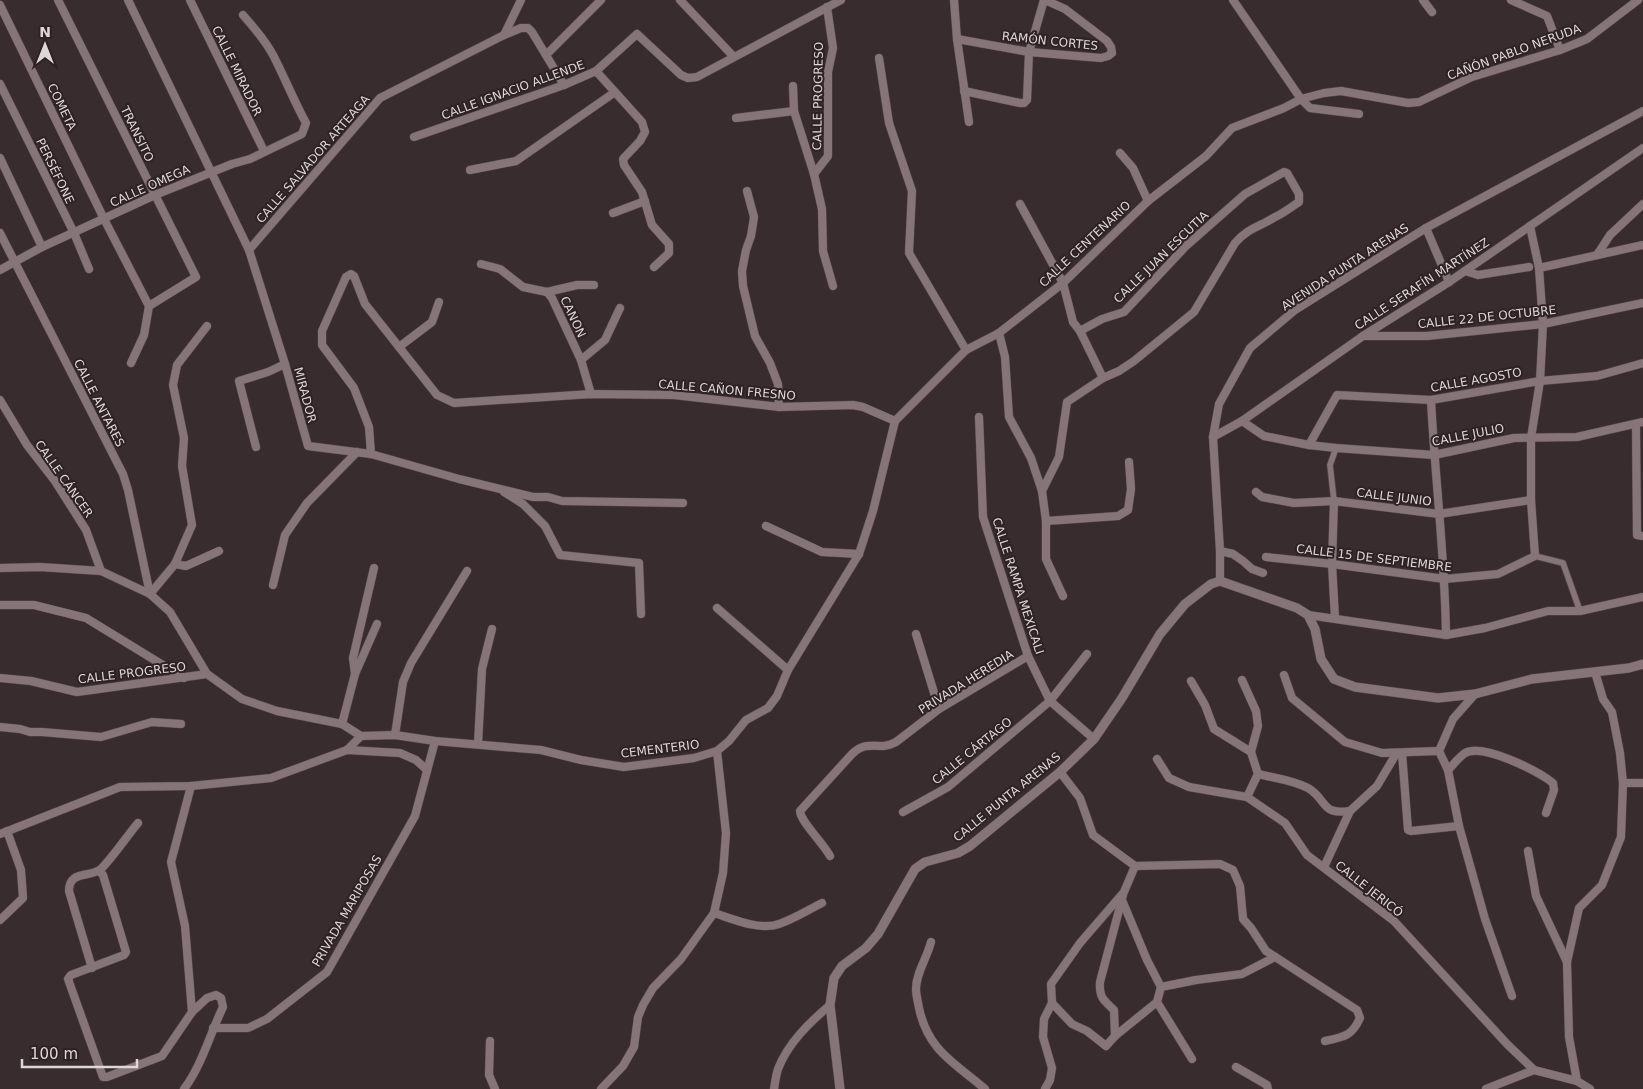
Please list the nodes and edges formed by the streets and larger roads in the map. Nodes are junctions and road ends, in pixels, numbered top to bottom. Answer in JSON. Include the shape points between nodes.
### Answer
{"nodes":[{"id":1,"x":58,"y":0,"type":"edge"},
{"id":2,"x":128,"y":0,"type":"edge"},
{"id":3,"x":190,"y":0,"type":"edge"},
{"id":4,"x":521,"y":0,"type":"edge"},
{"id":5,"x":601,"y":0,"type":"edge"},
{"id":6,"x":680,"y":0,"type":"edge"},
{"id":7,"x":841,"y":0,"type":"edge"},
{"id":8,"x":954,"y":0,"type":"edge"},
{"id":9,"x":1044,"y":0,"type":"edge"},
{"id":10,"x":1234,"y":0,"type":"edge"},
{"id":11,"x":1423,"y":0,"type":"edge"},
{"id":12,"x":1511,"y":0,"type":"edge"},
{"id":13,"x":1638,"y":0,"type":"edge"},
{"id":14,"x":0,"y":5,"type":"edge"},
{"id":15,"x":826,"y":7,"type":"junction"},
{"id":16,"x":1432,"y":12,"type":"dead end"},
{"id":17,"x":243,"y":15,"type":"dead end"},
{"id":18,"x":504,"y":35,"type":"junction"},
{"id":19,"x":957,"y":39,"type":"junction"},
{"id":20,"x":1560,"y":50,"type":"junction"},
{"id":21,"x":1029,"y":52,"type":"junction"},
{"id":22,"x":546,"y":55,"type":"junction"},
{"id":23,"x":734,"y":56,"type":"junction"},
{"id":24,"x":879,"y":58,"type":"dead end"},
{"id":25,"x":596,"y":71,"type":"junction"},
{"id":26,"x":0,"y":84,"type":"edge"},
{"id":27,"x":564,"y":85,"type":"junction"},
{"id":28,"x":793,"y":86,"type":"dead end"},
{"id":29,"x":964,"y":91,"type":"junction"},
{"id":30,"x":615,"y":92,"type":"junction"},
{"id":31,"x":1301,"y":99,"type":"junction"},
{"id":32,"x":794,"y":111,"type":"junction"},
{"id":33,"x":1359,"y":114,"type":"dead end"},
{"id":34,"x":1642,"y":114,"type":"edge"},
{"id":35,"x":736,"y":118,"type":"dead end"},
{"id":36,"x":969,"y":122,"type":"dead end"},
{"id":37,"x":414,"y":137,"type":"dead end"},
{"id":38,"x":1643,"y":148,"type":"edge"},
{"id":39,"x":264,"y":151,"type":"junction"},
{"id":40,"x":1120,"y":153,"type":"dead end"},
{"id":41,"x":0,"y":158,"type":"edge"},
{"id":42,"x":470,"y":170,"type":"dead end"},
{"id":43,"x":211,"y":172,"type":"junction"},
{"id":44,"x":814,"y":174,"type":"junction"},
{"id":45,"x":747,"y":191,"type":"dead end"},
{"id":46,"x":155,"y":196,"type":"junction"},
{"id":47,"x":645,"y":201,"type":"junction"},
{"id":48,"x":1148,"y":201,"type":"junction"},
{"id":49,"x":1020,"y":204,"type":"dead end"},
{"id":50,"x":1643,"y":204,"type":"edge"},
{"id":51,"x":613,"y":213,"type":"dead end"},
{"id":52,"x":104,"y":219,"type":"junction"},
{"id":53,"x":1530,"y":226,"type":"junction"},
{"id":54,"x":1426,"y":228,"type":"junction"},
{"id":55,"x":0,"y":233,"type":"edge"},
{"id":56,"x":74,"y":233,"type":"junction"},
{"id":57,"x":1643,"y":245,"type":"edge"},
{"id":58,"x":42,"y":247,"type":"junction"},
{"id":59,"x":249,"y":250,"type":"junction"},
{"id":60,"x":1597,"y":255,"type":"junction"},
{"id":61,"x":15,"y":263,"type":"junction"},
{"id":62,"x":481,"y":264,"type":"dead end"},
{"id":63,"x":1529,"y":266,"type":"dead end"},
{"id":64,"x":654,"y":267,"type":"dead end"},
{"id":65,"x":1539,"y":268,"type":"junction"},
{"id":66,"x":89,"y":269,"type":"dead end"},
{"id":67,"x":0,"y":270,"type":"edge"},
{"id":68,"x":1465,"y":271,"type":"junction"},
{"id":69,"x":1450,"y":282,"type":"junction"},
{"id":70,"x":1063,"y":283,"type":"junction"},
{"id":71,"x":594,"y":285,"type":"dead end"},
{"id":72,"x":833,"y":286,"type":"dead end"},
{"id":73,"x":547,"y":292,"type":"junction"},
{"id":74,"x":439,"y":302,"type":"dead end"},
{"id":75,"x":1643,"y":303,"type":"edge"},
{"id":76,"x":149,"y":306,"type":"junction"},
{"id":77,"x":620,"y":308,"type":"dead end"},
{"id":78,"x":1543,"y":324,"type":"junction"},
{"id":79,"x":207,"y":326,"type":"dead end"},
{"id":80,"x":1080,"y":332,"type":"junction"},
{"id":81,"x":999,"y":333,"type":"junction"},
{"id":82,"x":1362,"y":336,"type":"junction"},
{"id":83,"x":399,"y":348,"type":"junction"},
{"id":84,"x":966,"y":350,"type":"junction"},
{"id":85,"x":581,"y":360,"type":"junction"},
{"id":86,"x":131,"y":363,"type":"dead end"},
{"id":87,"x":1643,"y":363,"type":"edge"},
{"id":88,"x":285,"y":364,"type":"junction"},
{"id":89,"x":1103,"y":378,"type":"junction"},
{"id":90,"x":1540,"y":381,"type":"junction"},
{"id":91,"x":591,"y":394,"type":"junction"},
{"id":92,"x":0,"y":400,"type":"edge"},
{"id":93,"x":1431,"y":400,"type":"junction"},
{"id":94,"x":779,"y":407,"type":"junction"},
{"id":95,"x":979,"y":416,"type":"dead end"},
{"id":96,"x":895,"y":421,"type":"junction"},
{"id":97,"x":1242,"y":421,"type":"junction"},
{"id":98,"x":1639,"y":424,"type":"edge"},
{"id":99,"x":1213,"y":437,"type":"junction"},
{"id":100,"x":1532,"y":438,"type":"junction"},
{"id":101,"x":1309,"y":445,"type":"junction"},
{"id":102,"x":256,"y":447,"type":"dead end"},
{"id":103,"x":1336,"y":448,"type":"junction"},
{"id":104,"x":357,"y":452,"type":"junction"},
{"id":105,"x":371,"y":454,"type":"junction"},
{"id":106,"x":1434,"y":455,"type":"junction"},
{"id":107,"x":1129,"y":462,"type":"dead end"},
{"id":108,"x":1640,"y":478,"type":"edge"},
{"id":109,"x":496,"y":487,"type":"junction"},
{"id":110,"x":1042,"y":491,"type":"junction"},
{"id":111,"x":1256,"y":492,"type":"dead end"},
{"id":112,"x":1531,"y":500,"type":"junction"},
{"id":113,"x":1334,"y":501,"type":"junction"},
{"id":114,"x":683,"y":504,"type":"dead end"},
{"id":115,"x":1439,"y":514,"type":"junction"},
{"id":116,"x":1046,"y":521,"type":"junction"},
{"id":117,"x":766,"y":526,"type":"dead end"},
{"id":118,"x":1640,"y":536,"type":"edge"},
{"id":119,"x":220,"y":551,"type":"dead end"},
{"id":120,"x":1220,"y":551,"type":"junction"},
{"id":121,"x":858,"y":554,"type":"junction"},
{"id":122,"x":1535,"y":556,"type":"junction"},
{"id":123,"x":1266,"y":557,"type":"dead end"},
{"id":124,"x":175,"y":564,"type":"junction"},
{"id":125,"x":1332,"y":564,"type":"junction"},
{"id":126,"x":0,"y":568,"type":"edge"},
{"id":127,"x":374,"y":568,"type":"dead end"},
{"id":128,"x":101,"y":571,"type":"junction"},
{"id":129,"x":466,"y":571,"type":"dead end"},
{"id":130,"x":1263,"y":573,"type":"dead end"},
{"id":131,"x":1445,"y":579,"type":"junction"},
{"id":132,"x":1220,"y":581,"type":"junction"},
{"id":133,"x":273,"y":585,"type":"dead end"},
{"id":134,"x":150,"y":594,"type":"junction"},
{"id":135,"x":1063,"y":596,"type":"dead end"},
{"id":136,"x":1643,"y":597,"type":"edge"},
{"id":137,"x":0,"y":605,"type":"edge"},
{"id":138,"x":717,"y":608,"type":"dead end"},
{"id":139,"x":1580,"y":611,"type":"junction"},
{"id":140,"x":641,"y":614,"type":"dead end"},
{"id":141,"x":1308,"y":615,"type":"junction"},
{"id":142,"x":1335,"y":618,"type":"junction"},
{"id":143,"x":378,"y":624,"type":"dead end"},
{"id":144,"x":492,"y":629,"type":"dead end"},
{"id":145,"x":916,"y":634,"type":"dead end"},
{"id":146,"x":1446,"y":635,"type":"junction"},
{"id":147,"x":1087,"y":654,"type":"dead end"},
{"id":148,"x":1028,"y":656,"type":"junction"},
{"id":149,"x":1643,"y":664,"type":"edge"},
{"id":150,"x":788,"y":670,"type":"junction"},
{"id":151,"x":1595,"y":672,"type":"junction"},
{"id":152,"x":207,"y":674,"type":"junction"},
{"id":153,"x":355,"y":674,"type":"junction"},
{"id":154,"x":1284,"y":675,"type":"dead end"},
{"id":155,"x":0,"y":678,"type":"edge"},
{"id":156,"x":184,"y":678,"type":"junction"},
{"id":157,"x":1242,"y":680,"type":"dead end"},
{"id":158,"x":1191,"y":681,"type":"dead end"},
{"id":159,"x":1476,"y":694,"type":"junction"},
{"id":160,"x":1050,"y":701,"type":"junction"},
{"id":161,"x":939,"y":709,"type":"junction"},
{"id":162,"x":182,"y":724,"type":"dead end"},
{"id":163,"x":342,"y":724,"type":"junction"},
{"id":164,"x":0,"y":727,"type":"edge"},
{"id":165,"x":395,"y":735,"type":"junction"},
{"id":166,"x":361,"y":736,"type":"junction"},
{"id":167,"x":1094,"y":739,"type":"junction"},
{"id":168,"x":435,"y":741,"type":"junction"},
{"id":169,"x":478,"y":744,"type":"junction"},
{"id":170,"x":347,"y":750,"type":"junction"},
{"id":171,"x":717,"y":751,"type":"junction"},
{"id":172,"x":1251,"y":752,"type":"junction"},
{"id":173,"x":1439,"y":752,"type":"junction"},
{"id":174,"x":1399,"y":754,"type":"junction"},
{"id":175,"x":1157,"y":759,"type":"dead end"},
{"id":176,"x":427,"y":770,"type":"junction"},
{"id":177,"x":1448,"y":770,"type":"junction"},
{"id":178,"x":1060,"y":772,"type":"junction"},
{"id":179,"x":1258,"y":774,"type":"junction"},
{"id":180,"x":1643,"y":782,"type":"edge"},
{"id":181,"x":1623,"y":783,"type":"junction"},
{"id":182,"x":191,"y":786,"type":"junction"},
{"id":183,"x":1247,"y":797,"type":"junction"},
{"id":184,"x":1350,"y":811,"type":"junction"},
{"id":185,"x":903,"y":812,"type":"dead end"},
{"id":186,"x":1546,"y":812,"type":"dead end"},
{"id":187,"x":138,"y":823,"type":"dead end"},
{"id":188,"x":1459,"y":826,"type":"junction"},
{"id":189,"x":4,"y":833,"type":"edge"},
{"id":190,"x":1528,"y":852,"type":"dead end"},
{"id":191,"x":830,"y":856,"type":"dead end"},
{"id":192,"x":1135,"y":866,"type":"junction"},
{"id":193,"x":1324,"y":868,"type":"junction"},
{"id":194,"x":99,"y":870,"type":"junction"},
{"id":195,"x":1123,"y":896,"type":"junction"},
{"id":196,"x":822,"y":903,"type":"dead end"},
{"id":197,"x":714,"y":914,"type":"junction"},
{"id":198,"x":0,"y":920,"type":"edge"},
{"id":199,"x":931,"y":942,"type":"dead end"},
{"id":200,"x":1275,"y":957,"type":"junction"},
{"id":201,"x":1567,"y":962,"type":"junction"},
{"id":202,"x":92,"y":968,"type":"junction"},
{"id":203,"x":1161,"y":987,"type":"junction"},
{"id":204,"x":1512,"y":996,"type":"dead end"},
{"id":205,"x":1157,"y":1002,"type":"junction"},
{"id":206,"x":1052,"y":1003,"type":"junction"},
{"id":207,"x":830,"y":1005,"type":"junction"},
{"id":208,"x":192,"y":1012,"type":"junction"},
{"id":209,"x":213,"y":1028,"type":"junction"},
{"id":210,"x":1115,"y":1036,"type":"junction"},
{"id":211,"x":490,"y":1041,"type":"dead end"},
{"id":212,"x":1325,"y":1041,"type":"dead end"},
{"id":213,"x":1192,"y":1059,"type":"dead end"},
{"id":214,"x":1236,"y":1067,"type":"dead end"},
{"id":215,"x":1534,"y":1070,"type":"junction"},
{"id":216,"x":1577,"y":1081,"type":"junction"},
{"id":217,"x":184,"y":1089,"type":"edge"},
{"id":218,"x":495,"y":1089,"type":"edge"},
{"id":219,"x":601,"y":1089,"type":"edge"},
{"id":220,"x":774,"y":1089,"type":"edge"},
{"id":221,"x":840,"y":1089,"type":"edge"},
{"id":222,"x":985,"y":1089,"type":"edge"},
{"id":223,"x":1045,"y":1089,"type":"edge"},
{"id":224,"x":1268,"y":1089,"type":"edge"},
{"id":225,"x":1486,"y":1089,"type":"edge"},
{"id":226,"x":1590,"y":1089,"type":"edge"}],
"edges":[{"from":1,"to":46,"type":"street","name":"TRANSITO"},
{"from":2,"to":43,"type":"street","name":"MIRADOR"},
{"from":3,"to":39,"type":"street","name":"CALLE MIRADOR"},
{"from":4,"to":18,"type":"street"},
{"from":5,"to":22,"type":"street"},
{"from":6,"to":23,"type":"street"},
{"from":7,"to":15,"type":"street"},
{"from":8,"to":19,"type":"street"},
{"from":9,"to":21,"type":"street"},
{"from":9,"to":21,"type":"street","name":"RAMÓN CORTES","via":[[1065,9],[1100,36],[1111,47],[1112,53],[1101,58]]},
{"from":10,"to":31,"type":"street"},
{"from":11,"to":16,"type":"street"},
{"from":12,"to":20,"type":"street","via":[[1547,16]]},
{"from":13,"to":20,"type":"street","name":"CAÑÓN PABLO NERUDA","via":[[1587,39]]},
{"from":14,"to":52,"type":"street","name":"COMETA"},
{"from":15,"to":23,"type":"street"},
{"from":15,"to":44,"type":"street","name":"CALLE PROGRESO","via":[[833,48],[828,72],[828,156]]},
{"from":17,"to":39,"type":"street","name":"CALLE OMEGA","via":[[277,62],[306,123],[302,134]]},
{"from":18,"to":22,"type":"street","name":"CALLE SALVADOR ARTEAGA","via":[[528,28]]},
{"from":18,"to":59,"type":"street","name":"CALLE SALVADOR ARTEAGA","via":[[380,98]]},
{"from":19,"to":21,"type":"street","name":"RAMÓN CORTES"},
{"from":19,"to":29,"type":"street"},
{"from":20,"to":31,"type":"street","name":"CAÑÓN PABLO NERUDA","via":[[1472,77],[1419,102],[1408,103],[1341,91]]},
{"from":21,"to":29,"type":"street","via":[[1027,100],[1024,103]]},
{"from":22,"to":27,"type":"street","name":"CALLE SALVADOR ARTEAGA"},
{"from":23,"to":25,"type":"street","name":"CALLE IGNACIO ALLENDE","via":[[696,77],[688,78],[637,34]]},
{"from":24,"to":84,"type":"street","via":[[889,123],[912,191],[909,253]]},
{"from":25,"to":27,"type":"street","name":"CALLE IGNACIO ALLENDE"},
{"from":25,"to":30,"type":"street"},
{"from":26,"to":56,"type":"street","name":"PERSÉFONE"},
{"from":27,"to":37,"type":"street","name":"CALLE IGNACIO ALLENDE"},
{"from":28,"to":32,"type":"street","name":"CALLE PROGRESO"},
{"from":29,"to":36,"type":"street"},
{"from":30,"to":42,"type":"street","via":[[516,161]]},
{"from":30,"to":47,"type":"street","via":[[642,122],[645,132],[623,160]]},
{"from":31,"to":33,"type":"street","via":[[1310,108]]},
{"from":31,"to":48,"type":"street","name":"CALLE CENTENARIO","via":[[1232,128],[1206,156]]},
{"from":32,"to":35,"type":"street","name":"CALLE PROGRESO"},
{"from":32,"to":44,"type":"street","name":"CALLE PROGRESO"},
{"from":34,"to":54,"type":"street","name":"AVENIDA PUNTA ARENAS"},
{"from":38,"to":53,"type":"street","name":"CALLE SERAFÍN MARTÍNEZ"},
{"from":39,"to":43,"type":"street","name":"CALLE OMEGA"},
{"from":40,"to":48,"type":"street","via":[[1133,168]]},
{"from":41,"to":58,"type":"street"},
{"from":43,"to":46,"type":"street","name":"CALLE OMEGA"},
{"from":43,"to":59,"type":"street","name":"MIRADOR"},
{"from":44,"to":72,"type":"street","via":[[822,209],[823,251]]},
{"from":45,"to":94,"type":"street","via":[[754,217],[742,271],[743,286],[755,336],[778,384]]},
{"from":46,"to":52,"type":"street","name":"CALLE OMEGA"},
{"from":46,"to":76,"type":"street","name":"TRANSITO","via":[[196,277]]},
{"from":47,"to":51,"type":"street"},
{"from":47,"to":64,"type":"street","via":[[652,225],[668,244],[669,253]]},
{"from":48,"to":70,"type":"street","name":"CALLE CENTENARIO"},
{"from":49,"to":70,"type":"street"},
{"from":50,"to":60,"type":"street","via":[[1610,235]]},
{"from":52,"to":56,"type":"street","name":"CALLE OMEGA"},
{"from":52,"to":76,"type":"street","name":"COMETA"},
{"from":53,"to":65,"type":"street"},
{"from":53,"to":68,"type":"street","name":"CALLE SERAFÍN MARTÍNEZ"},
{"from":54,"to":69,"type":"street"},
{"from":54,"to":99,"type":"street","name":"AVENIDA PUNTA ARENAS","via":[[1295,310],[1250,348],[1219,404]]},
{"from":55,"to":61,"type":"street","name":"CALLE ANTARES"},
{"from":56,"to":58,"type":"street","name":"CALLE OMEGA"},
{"from":56,"to":66,"type":"street","name":"PERSÉFONE"},
{"from":57,"to":60,"type":"street"},
{"from":58,"to":61,"type":"street","name":"CALLE OMEGA"},
{"from":59,"to":88,"type":"street","name":"MIRADOR"},
{"from":60,"to":65,"type":"street"},
{"from":61,"to":67,"type":"street","name":"CALLE OMEGA"},
{"from":61,"to":134,"type":"street","name":"CALLE ANTARES","via":[[123,474]]},
{"from":62,"to":73,"type":"street","name":"CANON","via":[[500,269],[522,287]]},
{"from":63,"to":68,"type":"street","via":[[1478,275]]},
{"from":65,"to":78,"type":"street"},
{"from":68,"to":69,"type":"street","name":"CALLE SERAFÍN MARTÍNEZ"},
{"from":69,"to":82,"type":"street","name":"CALLE SERAFÍN MARTÍNEZ"},
{"from":70,"to":80,"type":"street","via":[[1073,322]]},
{"from":70,"to":81,"type":"street","name":"CALLE CENTENARIO"},
{"from":71,"to":73,"type":"street","via":[[577,285]]},
{"from":73,"to":85,"type":"street","name":"CANON"},
{"from":74,"to":83,"type":"street","via":[[432,322]]},
{"from":75,"to":78,"type":"street","name":"CALLE 22 DE OCTUBRE"},
{"from":76,"to":86,"type":"street","via":[[144,335]]},
{"from":77,"to":85,"type":"street","via":[[605,340]]},
{"from":78,"to":82,"type":"street","name":"CALLE 22 DE OCTUBRE","via":[[1427,336]]},
{"from":78,"to":90,"type":"street"},
{"from":79,"to":124,"type":"street","via":[[177,365],[173,385],[184,438],[182,466],[192,525]]},
{"from":80,"to":89,"type":"street"},
{"from":80,"to":89,"type":"street","name":"CALLE JUAN ESCUTIA","via":[[1102,319],[1124,312],[1186,246],[1245,194],[1287,172],[1299,194],[1299,202],[1243,234],[1194,312],[1134,361]]},
{"from":81,"to":84,"type":"street","name":"CALLE CENTENARIO"},
{"from":81,"to":110,"type":"street","via":[[1006,357],[1009,417],[1031,458]]},
{"from":82,"to":97,"type":"street","name":"CALLE SERAFÍN MARTÍNEZ"},
{"from":83,"to":91,"type":"street","name":"CALLE CAÑON FRESNO","via":[[437,395],[454,403]]},
{"from":83,"to":105,"type":"street","name":"CALLE CAÑON FRESNO","via":[[364,304],[354,276],[346,277],[322,331],[322,345],[354,388],[369,427]]},
{"from":84,"to":96,"type":"street","name":"CALLE CENTENARIO"},
{"from":85,"to":91,"type":"street","name":"CANON"},
{"from":87,"to":90,"type":"street","name":"CALLE AGOSTO","via":[[1597,376]]},
{"from":88,"to":102,"type":"street","via":[[239,381]]},
{"from":88,"to":104,"type":"street","name":"MIRADOR","via":[[308,446]]},
{"from":89,"to":110,"type":"street","name":"CALLE JUAN ESCUTIA","via":[[1067,402],[1059,457]]},
{"from":90,"to":93,"type":"street","name":"CALLE AGOSTO"},
{"from":90,"to":100,"type":"street"},
{"from":91,"to":94,"type":"street","name":"CALLE CAÑON FRESNO","via":[[674,395]]},
{"from":92,"to":128,"type":"street","name":"CALLE CÁNCER","via":[[26,445],[55,481],[86,530]]},
{"from":93,"to":101,"type":"street","name":"CALLE AGOSTO","via":[[1337,395]]},
{"from":93,"to":106,"type":"street"},
{"from":94,"to":96,"type":"street","name":"CALLE CAÑON FRESNO","via":[[853,405]]},
{"from":95,"to":148,"type":"street","name":"CALLE RAMPA MEXICALI","via":[[983,517]]},
{"from":96,"to":121,"type":"street","name":"CEMENTERIO","via":[[873,511]]},
{"from":97,"to":99,"type":"street","name":"CALLE SERAFÍN MARTÍNEZ"},
{"from":97,"to":101,"type":"street","name":"CALLE JULIO","via":[[1264,436]]},
{"from":98,"to":100,"type":"street","name":"CALLE JULIO","via":[[1577,436]]},
{"from":98,"to":108,"type":"street"},
{"from":99,"to":120,"type":"street","name":"AVENIDA PUNTA ARENAS"},
{"from":100,"to":106,"type":"street","name":"CALLE JULIO","via":[[1485,443]]},
{"from":100,"to":112,"type":"street"},
{"from":101,"to":103,"type":"street","name":"CALLE JULIO"},
{"from":103,"to":106,"type":"street","name":"CALLE JULIO"},
{"from":103,"to":113,"type":"street","via":[[1330,465]]},
{"from":104,"to":105,"type":"street","name":"MIRADOR"},
{"from":104,"to":133,"type":"street","via":[[307,503],[285,535]]},
{"from":105,"to":109,"type":"street","name":"MIRADOR"},
{"from":106,"to":115,"type":"street"},
{"from":107,"to":116,"type":"street","via":[[1128,510],[1118,516]]},
{"from":108,"to":118,"type":"street"},
{"from":109,"to":114,"type":"street","name":"MIRADOR","via":[[562,501]]},
{"from":109,"to":140,"type":"street","via":[[522,504],[545,526],[560,556],[639,563]]},
{"from":110,"to":116,"type":"street"},
{"from":111,"to":113,"type":"street","name":"CALLE JUNIO","via":[[1262,498],[1294,504]]},
{"from":112,"to":115,"type":"street","name":"CALLE JUNIO"},
{"from":112,"to":122,"type":"street"},
{"from":113,"to":115,"type":"street","name":"CALLE JUNIO"},
{"from":113,"to":125,"type":"street"},
{"from":115,"to":131,"type":"street"},
{"from":116,"to":135,"type":"street","via":[[1046,559]]},
{"from":117,"to":121,"type":"street","via":[[822,552]]},
{"from":119,"to":124,"type":"street","via":[[186,566]]},
{"from":120,"to":130,"type":"street","via":[[1232,554]]},
{"from":120,"to":132,"type":"street","name":"AVENIDA PUNTA ARENAS"},
{"from":121,"to":150,"type":"street","name":"CEMENTERIO"},
{"from":122,"to":131,"type":"street","name":"CALLE 15 DE SEPTIEMBRE","via":[[1498,574]]},
{"from":122,"to":139,"type":"street","via":[[1562,563]]},
{"from":123,"to":125,"type":"street","name":"CALLE 15 DE SEPTIEMBRE"},
{"from":124,"to":134,"type":"street"},
{"from":125,"to":131,"type":"street","name":"CALLE 15 DE SEPTIEMBRE"},
{"from":125,"to":142,"type":"street"},
{"from":126,"to":128,"type":"street"},
{"from":127,"to":153,"type":"street","via":[[353,658]]},
{"from":128,"to":134,"type":"street"},
{"from":129,"to":165,"type":"street","via":[[411,663],[403,682]]},
{"from":131,"to":146,"type":"street"},
{"from":132,"to":141,"type":"street","via":[[1298,608]]},
{"from":132,"to":167,"type":"street","name":"CALLE PUNTA ARENAS","via":[[1185,604],[1160,634]]},
{"from":134,"to":152,"type":"street","via":[[170,612]]},
{"from":136,"to":139,"type":"street"},
{"from":137,"to":156,"type":"street","via":[[34,605],[86,618]]},
{"from":138,"to":150,"type":"street"},
{"from":139,"to":146,"type":"street","via":[[1548,610]]},
{"from":141,"to":142,"type":"street"},
{"from":141,"to":159,"type":"street","via":[[1315,629],[1321,659],[1334,679],[1356,687],[1438,698]]},
{"from":142,"to":146,"type":"street"},
{"from":143,"to":153,"type":"street"},
{"from":144,"to":169,"type":"street","via":[[482,669]]},
{"from":145,"to":161,"type":"street"},
{"from":147,"to":160,"type":"street","name":"CALLE CÁRTAGO"},
{"from":148,"to":160,"type":"street","name":"CALLE RAMPA MEXICALI"},
{"from":148,"to":161,"type":"street","name":"PRIVADA HEREDIA"},
{"from":149,"to":151,"type":"street"},
{"from":150,"to":171,"type":"street","name":"CEMENTERIO","via":[[768,708],[746,720]]},
{"from":151,"to":159,"type":"street","via":[[1532,679]]},
{"from":151,"to":181,"type":"street","via":[[1603,698],[1612,712]]},
{"from":152,"to":156,"type":"street","name":"CALLE PROGRESO"},
{"from":152,"to":163,"type":"street","via":[[242,699],[278,711]]},
{"from":153,"to":163,"type":"street"},
{"from":154,"to":174,"type":"street","via":[[1292,698],[1345,742],[1382,753]]},
{"from":155,"to":156,"type":"street","name":"CALLE PROGRESO","via":[[31,681],[77,692]]},
{"from":157,"to":172,"type":"street","via":[[1256,711],[1258,726]]},
{"from":158,"to":172,"type":"street","via":[[1214,729]]},
{"from":159,"to":173,"type":"street","via":[[1453,719]]},
{"from":160,"to":167,"type":"street","name":"CALLE RAMPA MEXICALI"},
{"from":160,"to":185,"type":"street","name":"CALLE CÁRTAGO","via":[[948,787]]},
{"from":161,"to":191,"type":"street","name":"PRIVADA HEREDIA","via":[[889,746],[866,745],[859,748],[800,811],[802,819]]},
{"from":162,"to":164,"type":"street","via":[[152,722],[101,737]]},
{"from":163,"to":166,"type":"street"},
{"from":165,"to":166,"type":"street","name":"CEMENTERIO"},
{"from":165,"to":168,"type":"street","name":"CEMENTERIO"},
{"from":166,"to":170,"type":"street"},
{"from":167,"to":178,"type":"street","name":"CALLE PUNTA ARENAS"},
{"from":168,"to":169,"type":"street","name":"CEMENTERIO"},
{"from":168,"to":176,"type":"street","name":"PRIVADA MARIPOSAS"},
{"from":169,"to":171,"type":"street","name":"CEMENTERIO","via":[[541,750],[624,766],[694,758]]},
{"from":170,"to":176,"type":"street","via":[[400,753],[416,760]]},
{"from":170,"to":182,"type":"street","via":[[272,778]]},
{"from":171,"to":197,"type":"street","via":[[726,833],[724,873]]},
{"from":172,"to":179,"type":"street"},
{"from":173,"to":174,"type":"street"},
{"from":173,"to":177,"type":"street"},
{"from":174,"to":184,"type":"street","name":"CALLE JERICÓ","via":[[1376,786]]},
{"from":174,"to":188,"type":"street","via":[[1408,830]]},
{"from":175,"to":183,"type":"street","via":[[1169,778],[1189,787]]},
{"from":176,"to":209,"type":"street","name":"PRIVADA MARIPOSAS","via":[[415,816],[327,972],[267,1019],[248,1028]]},
{"from":177,"to":186,"type":"street","via":[[1466,753],[1480,750],[1497,754],[1553,783],[1554,790]]},
{"from":177,"to":188,"type":"street"},
{"from":178,"to":192,"type":"street","via":[[1080,798],[1093,835]]},
{"from":178,"to":207,"type":"street","name":"CALLE PUNTA ARENAS","via":[[970,846],[958,853],[925,862],[915,869],[878,934],[842,966],[834,978]]},
{"from":179,"to":183,"type":"street"},
{"from":179,"to":184,"type":"street","via":[[1307,788],[1330,811]]},
{"from":180,"to":181,"type":"street"},
{"from":181,"to":201,"type":"street","via":[[1621,837],[1602,885],[1579,908]]},
{"from":182,"to":189,"type":"street","via":[[120,787]]},
{"from":182,"to":208,"type":"street","via":[[171,862],[185,926]]},
{"from":183,"to":193,"type":"street","via":[[1285,823],[1307,855]]},
{"from":184,"to":193,"type":"street","name":"CALLE JERICÓ"},
{"from":187,"to":194,"type":"street"},
{"from":188,"to":204,"type":"street","via":[[1485,919]]},
{"from":189,"to":198,"type":"street","via":[[21,870],[23,898]]},
{"from":190,"to":201,"type":"street","via":[[1536,896]]},
{"from":192,"to":195,"type":"street"},
{"from":192,"to":200,"type":"street","via":[[1220,864],[1233,870],[1240,886],[1243,919],[1266,951]]},
{"from":193,"to":215,"type":"street","name":"CALLE JERICÓ","via":[[1394,921]]},
{"from":194,"to":202,"type":"street","via":[[76,877],[69,891]]},
{"from":194,"to":202,"type":"street","via":[[126,952]]},
{"from":195,"to":203,"type":"street","via":[[1147,960]]},
{"from":195,"to":206,"type":"street","via":[[1080,943],[1051,984]]},
{"from":195,"to":210,"type":"street","via":[[1099,992],[1114,1010]]},
{"from":196,"to":197,"type":"street","via":[[779,925],[760,926]]},
{"from":197,"to":219,"type":"street","via":[[681,959],[653,988],[638,1017],[634,1047],[623,1066]]},
{"from":199,"to":222,"type":"street","via":[[916,990],[920,1014],[930,1039],[942,1054]]},
{"from":200,"to":203,"type":"street","via":[[1242,974]]},
{"from":200,"to":212,"type":"street","via":[[1357,1010],[1360,1018],[1355,1029],[1344,1037]]},
{"from":201,"to":216,"type":"street","via":[[1569,1037]]},
{"from":202,"to":208,"type":"street","via":[[68,979],[103,1077],[162,1056]]},
{"from":203,"to":205,"type":"street"},
{"from":205,"to":210,"type":"street"},
{"from":205,"to":213,"type":"street"},
{"from":206,"to":210,"type":"street","via":[[1072,1024],[1106,1046]]},
{"from":206,"to":223,"type":"street","via":[[1043,1029],[1052,1068]]},
{"from":207,"to":220,"type":"street","via":[[807,1025],[789,1049],[778,1070]]},
{"from":207,"to":221,"type":"street","name":"CALLE PUNTA ARENAS"},
{"from":208,"to":209,"type":"street","via":[[206,998],[216,995],[221,998],[223,1007]]},
{"from":209,"to":217,"type":"street","via":[[195,1075]]},
{"from":211,"to":218,"type":"street","via":[[489,1075]]},
{"from":214,"to":224,"type":"street"},
{"from":215,"to":216,"type":"street"},
{"from":215,"to":225,"type":"street"},
{"from":216,"to":226,"type":"street"}]}
